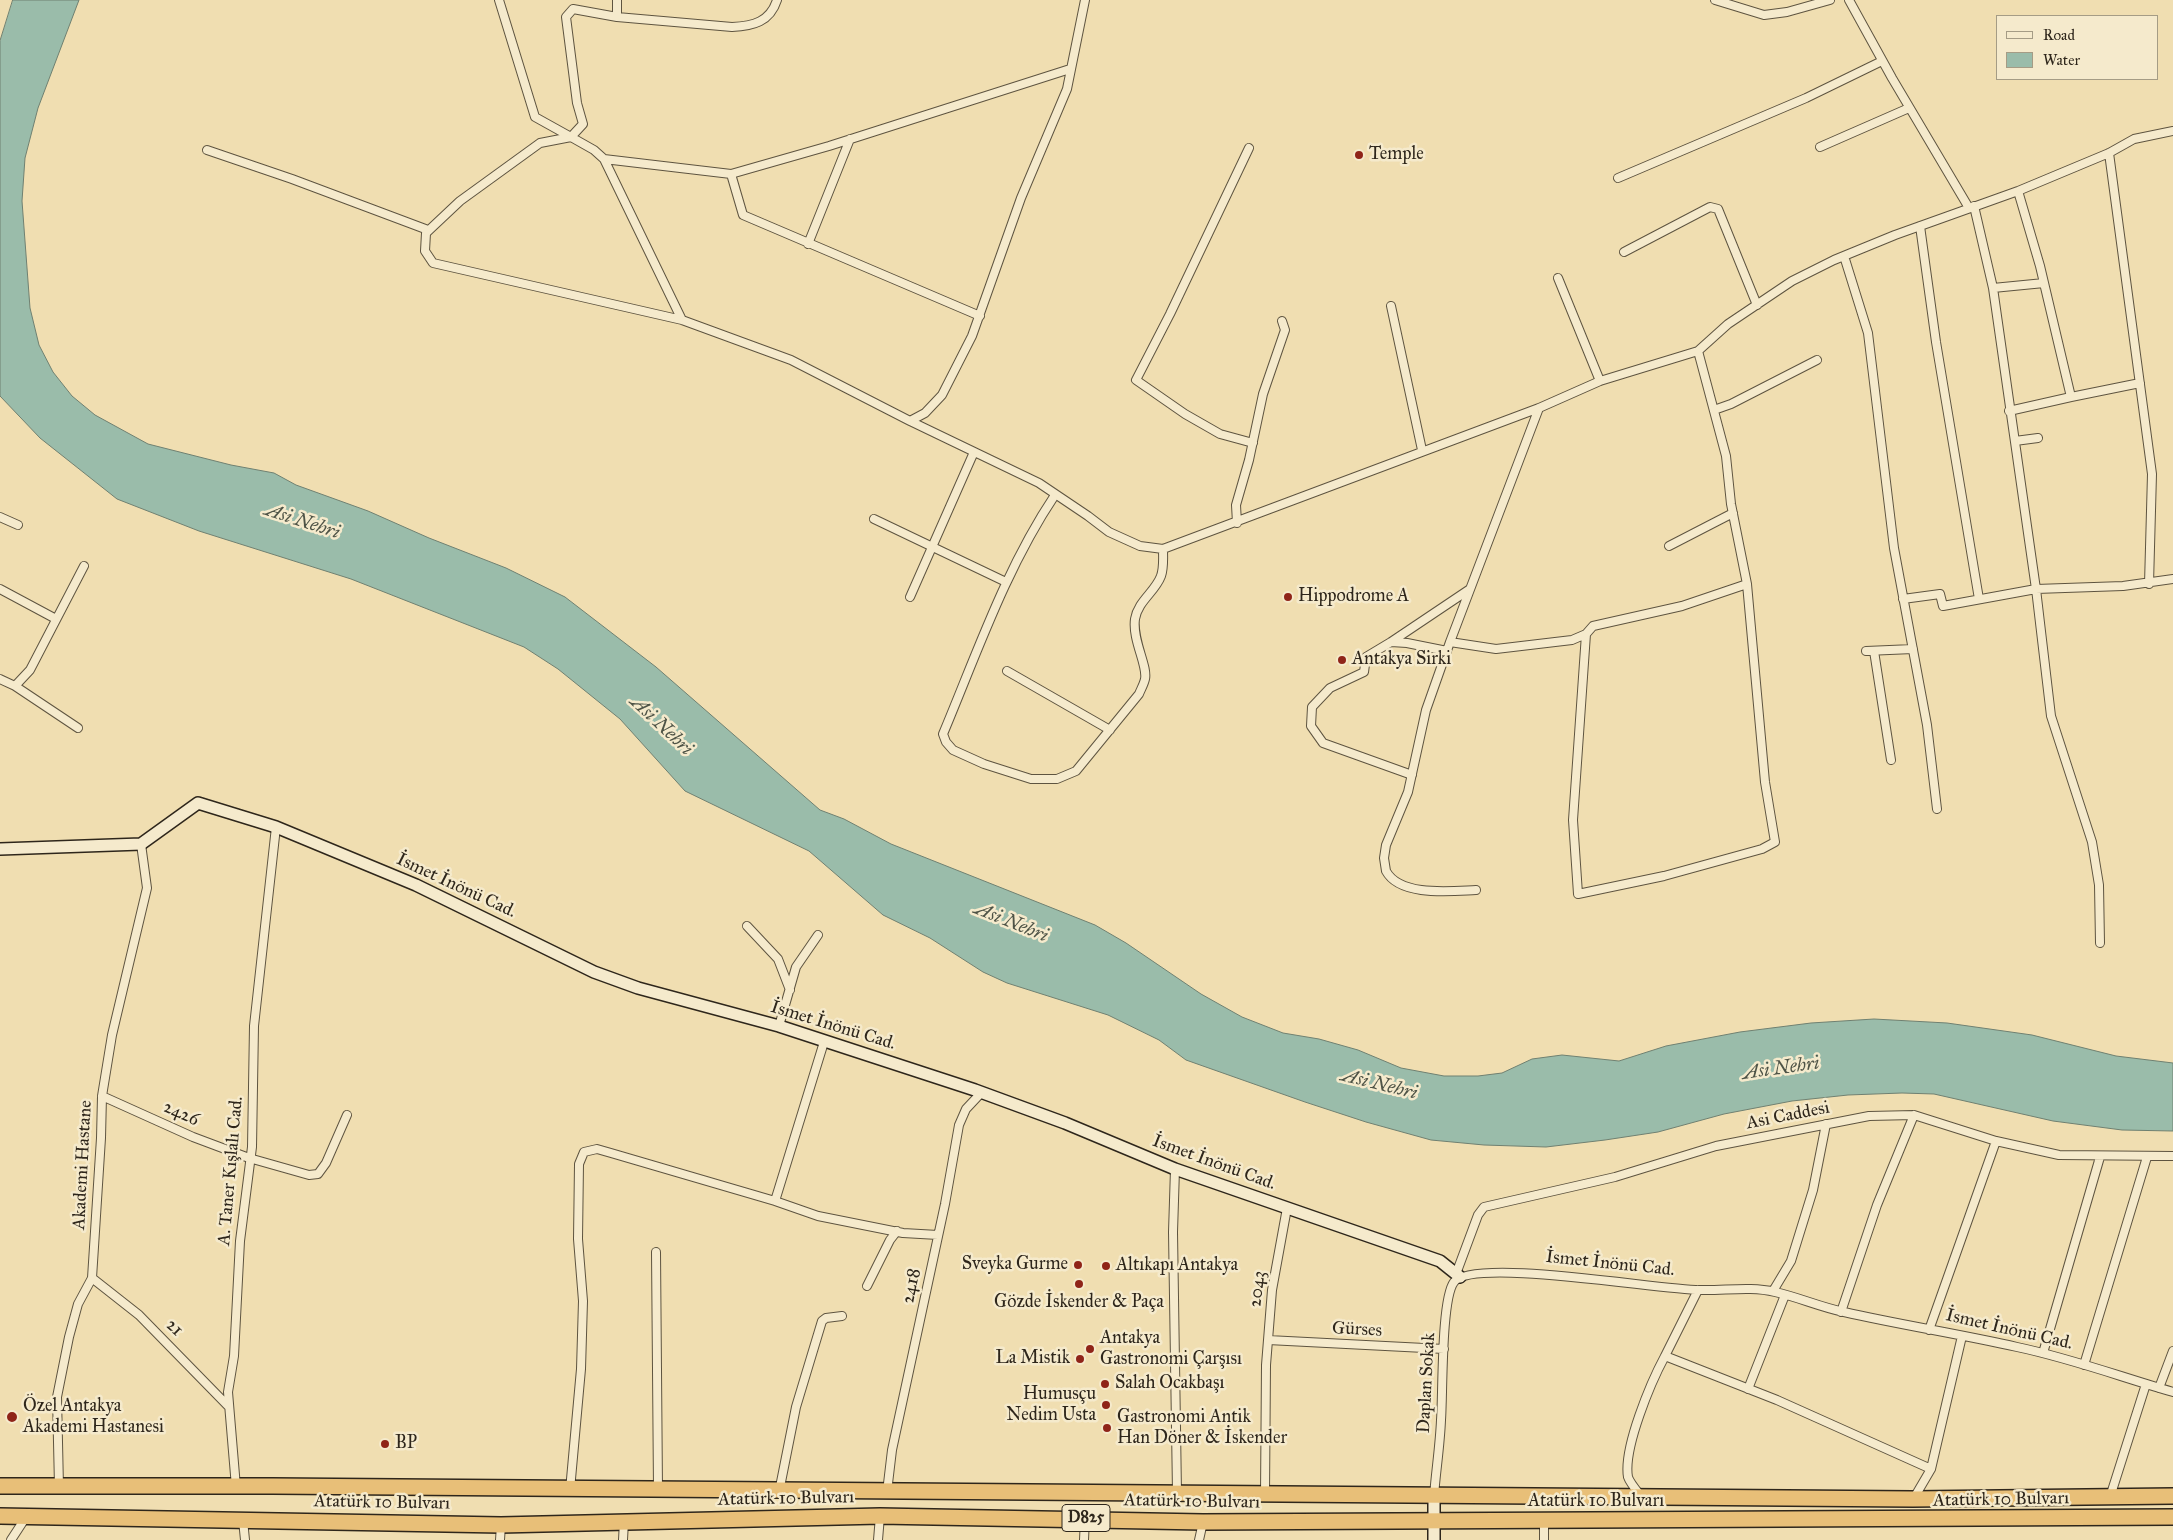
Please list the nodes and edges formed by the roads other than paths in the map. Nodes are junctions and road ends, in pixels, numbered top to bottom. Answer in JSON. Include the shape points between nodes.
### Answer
{"nodes":[{"id":1,"x":499,"y":0,"type":"edge"},
{"id":2,"x":617,"y":0,"type":"edge"},
{"id":3,"x":778,"y":0,"type":"edge"},
{"id":4,"x":1086,"y":0,"type":"edge"},
{"id":5,"x":1715,"y":0,"type":"edge"},
{"id":6,"x":1830,"y":0,"type":"edge"},
{"id":7,"x":1849,"y":0,"type":"edge"},
{"id":8,"x":617,"y":17,"type":"junction"},
{"id":9,"x":1882,"y":61,"type":"junction"},
{"id":10,"x":1070,"y":69,"type":"junction"},
{"id":11,"x":1909,"y":108,"type":"junction"},
{"id":12,"x":2173,"y":131,"type":"edge"},
{"id":13,"x":571,"y":137,"type":"junction"},
{"id":14,"x":850,"y":139,"type":"junction"},
{"id":15,"x":1820,"y":147,"type":"dead end"},
{"id":16,"x":1249,"y":148,"type":"dead end"},
{"id":17,"x":207,"y":150,"type":"dead end"},
{"id":18,"x":2109,"y":153,"type":"junction"},
{"id":19,"x":604,"y":159,"type":"junction"},
{"id":20,"x":732,"y":174,"type":"junction"},
{"id":21,"x":1618,"y":178,"type":"dead end"},
{"id":22,"x":2018,"y":191,"type":"junction"},
{"id":23,"x":1971,"y":207,"type":"junction"},
{"id":24,"x":1920,"y":226,"type":"junction"},
{"id":25,"x":428,"y":230,"type":"junction"},
{"id":26,"x":808,"y":244,"type":"junction"},
{"id":27,"x":1624,"y":252,"type":"dead end"},
{"id":28,"x":1844,"y":256,"type":"junction"},
{"id":29,"x":1558,"y":278,"type":"dead end"},
{"id":30,"x":2044,"y":283,"type":"junction"},
{"id":31,"x":1993,"y":288,"type":"junction"},
{"id":32,"x":1757,"y":305,"type":"junction"},
{"id":33,"x":1391,"y":306,"type":"dead end"},
{"id":34,"x":980,"y":316,"type":"junction"},
{"id":35,"x":682,"y":320,"type":"junction"},
{"id":36,"x":1282,"y":322,"type":"dead end"},
{"id":37,"x":1698,"y":351,"type":"junction"},
{"id":38,"x":1817,"y":360,"type":"dead end"},
{"id":39,"x":1600,"y":381,"type":"junction"},
{"id":40,"x":2140,"y":383,"type":"junction"},
{"id":41,"x":2071,"y":397,"type":"junction"},
{"id":42,"x":1539,"y":408,"type":"junction"},
{"id":43,"x":1714,"y":410,"type":"junction"},
{"id":44,"x":2010,"y":410,"type":"junction"},
{"id":45,"x":910,"y":422,"type":"junction"},
{"id":46,"x":2038,"y":438,"type":"dead end"},
{"id":47,"x":2015,"y":441,"type":"junction"},
{"id":48,"x":1253,"y":443,"type":"junction"},
{"id":49,"x":1422,"y":450,"type":"junction"},
{"id":50,"x":974,"y":452,"type":"junction"},
{"id":51,"x":1055,"y":495,"type":"junction"},
{"id":52,"x":1733,"y":514,"type":"junction"},
{"id":53,"x":0,"y":517,"type":"edge"},
{"id":54,"x":874,"y":519,"type":"dead end"},
{"id":55,"x":1237,"y":523,"type":"junction"},
{"id":56,"x":18,"y":525,"type":"dead end"},
{"id":57,"x":933,"y":546,"type":"junction"},
{"id":58,"x":1669,"y":546,"type":"dead end"},
{"id":59,"x":1163,"y":549,"type":"junction"},
{"id":60,"x":84,"y":566,"type":"dead end"},
{"id":61,"x":2173,"y":579,"type":"edge"},
{"id":62,"x":1006,"y":582,"type":"junction"},
{"id":63,"x":1747,"y":584,"type":"junction"},
{"id":64,"x":2149,"y":584,"type":"junction"},
{"id":65,"x":0,"y":589,"type":"edge"},
{"id":66,"x":1470,"y":589,"type":"junction"},
{"id":67,"x":2036,"y":589,"type":"junction"},
{"id":68,"x":910,"y":598,"type":"dead end"},
{"id":69,"x":1903,"y":599,"type":"junction"},
{"id":70,"x":1979,"y":599,"type":"junction"},
{"id":71,"x":56,"y":619,"type":"junction"},
{"id":72,"x":1586,"y":634,"type":"junction"},
{"id":73,"x":1391,"y":642,"type":"junction"},
{"id":74,"x":1450,"y":642,"type":"junction"},
{"id":75,"x":1913,"y":649,"type":"junction"},
{"id":76,"x":1447,"y":651,"type":"junction"},
{"id":77,"x":1007,"y":671,"type":"dead end"},
{"id":78,"x":0,"y":679,"type":"edge"},
{"id":79,"x":15,"y":686,"type":"junction"},
{"id":80,"x":78,"y":728,"type":"dead end"},
{"id":81,"x":1110,"y":730,"type":"junction"},
{"id":82,"x":1891,"y":760,"type":"dead end"},
{"id":83,"x":1412,"y":775,"type":"junction"},
{"id":84,"x":1937,"y":809,"type":"dead end"},
{"id":85,"x":276,"y":827,"type":"junction"},
{"id":86,"x":141,"y":844,"type":"junction"},
{"id":87,"x":0,"y":849,"type":"edge"},
{"id":88,"x":1476,"y":890,"type":"dead end"},
{"id":89,"x":747,"y":926,"type":"dead end"},
{"id":90,"x":818,"y":935,"type":"dead end"},
{"id":91,"x":2100,"y":943,"type":"dead end"},
{"id":92,"x":790,"y":990,"type":"junction"},
{"id":93,"x":779,"y":1026,"type":"junction"},
{"id":94,"x":824,"y":1042,"type":"junction"},
{"id":95,"x":981,"y":1093,"type":"junction"},
{"id":96,"x":102,"y":1096,"type":"junction"},
{"id":97,"x":347,"y":1115,"type":"dead end"},
{"id":98,"x":1914,"y":1115,"type":"junction"},
{"id":99,"x":1826,"y":1124,"type":"junction"},
{"id":100,"x":1996,"y":1141,"type":"junction"},
{"id":101,"x":2100,"y":1156,"type":"junction"},
{"id":102,"x":2173,"y":1156,"type":"edge"},
{"id":103,"x":2147,"y":1157,"type":"junction"},
{"id":104,"x":249,"y":1158,"type":"junction"},
{"id":105,"x":1175,"y":1169,"type":"junction"},
{"id":106,"x":774,"y":1201,"type":"junction"},
{"id":107,"x":1287,"y":1208,"type":"junction"},
{"id":108,"x":897,"y":1231,"type":"junction"},
{"id":109,"x":938,"y":1235,"type":"junction"},
{"id":110,"x":656,"y":1252,"type":"dead end"},
{"id":111,"x":1458,"y":1275,"type":"junction"},
{"id":112,"x":92,"y":1278,"type":"junction"},
{"id":113,"x":866,"y":1286,"type":"dead end"},
{"id":114,"x":1698,"y":1290,"type":"junction"},
{"id":115,"x":1773,"y":1291,"type":"junction"},
{"id":116,"x":1785,"y":1295,"type":"junction"},
{"id":117,"x":1841,"y":1312,"type":"junction"},
{"id":118,"x":842,"y":1316,"type":"dead end"},
{"id":119,"x":1929,"y":1330,"type":"junction"},
{"id":120,"x":1962,"y":1336,"type":"junction"},
{"id":121,"x":1268,"y":1340,"type":"junction"},
{"id":122,"x":1444,"y":1349,"type":"junction"},
{"id":123,"x":2173,"y":1352,"type":"edge"},
{"id":124,"x":2044,"y":1354,"type":"junction"},
{"id":125,"x":1665,"y":1356,"type":"junction"},
{"id":126,"x":2084,"y":1365,"type":"junction"},
{"id":127,"x":2146,"y":1384,"type":"junction"},
{"id":128,"x":1748,"y":1388,"type":"junction"},
{"id":129,"x":2159,"y":1388,"type":"junction"},
{"id":130,"x":2173,"y":1392,"type":"edge"},
{"id":131,"x":229,"y":1407,"type":"junction"},
{"id":132,"x":1932,"y":1469,"type":"junction"},
{"id":133,"x":0,"y":1486,"type":"edge"},
{"id":134,"x":236,"y":1487,"type":"junction"},
{"id":135,"x":59,"y":1488,"type":"junction"},
{"id":136,"x":658,"y":1489,"type":"junction"},
{"id":137,"x":570,"y":1490,"type":"junction"},
{"id":138,"x":779,"y":1492,"type":"junction"},
{"id":139,"x":887,"y":1492,"type":"junction"},
{"id":140,"x":1176,"y":1493,"type":"junction"},
{"id":141,"x":1265,"y":1494,"type":"junction"},
{"id":142,"x":1434,"y":1496,"type":"junction"},
{"id":143,"x":1641,"y":1496,"type":"junction"},
{"id":144,"x":2173,"y":1496,"type":"edge"},
{"id":145,"x":2110,"y":1497,"type":"junction"},
{"id":146,"x":1913,"y":1499,"type":"junction"},
{"id":147,"x":0,"y":1516,"type":"edge"},
{"id":148,"x":880,"y":1516,"type":"junction"},
{"id":149,"x":26,"y":1517,"type":"junction"},
{"id":150,"x":2173,"y":1517,"type":"edge"},
{"id":151,"x":1085,"y":1518,"type":"junction"},
{"id":152,"x":243,"y":1520,"type":"junction"},
{"id":153,"x":624,"y":1520,"type":"junction"},
{"id":154,"x":1544,"y":1520,"type":"junction"},
{"id":155,"x":1436,"y":1521,"type":"junction"},
{"id":156,"x":1203,"y":1522,"type":"junction"},
{"id":157,"x":501,"y":1532,"type":"edge"},
{"id":158,"x":11,"y":1540,"type":"edge"},
{"id":159,"x":245,"y":1540,"type":"edge"},
{"id":160,"x":623,"y":1540,"type":"edge"},
{"id":161,"x":878,"y":1540,"type":"edge"},
{"id":162,"x":1084,"y":1540,"type":"edge"},
{"id":163,"x":1199,"y":1540,"type":"edge"},
{"id":164,"x":1434,"y":1540,"type":"edge"},
{"id":165,"x":1544,"y":1540,"type":"edge"}],
"edges":[{"from":1,"to":13,"type":"street","via":[[535,117]]},
{"from":2,"to":8,"type":"street"},
{"from":3,"to":8,"type":"street","via":[[765,20],[750,26]]},
{"from":4,"to":10,"type":"street"},
{"from":5,"to":6,"type":"street","via":[[1764,15]]},
{"from":7,"to":9,"type":"street"},
{"from":8,"to":13,"type":"street","via":[[573,10],[566,17],[577,103],[583,124]]},
{"from":9,"to":11,"type":"street"},
{"from":9,"to":21,"type":"street","via":[[1806,98]]},
{"from":10,"to":14,"type":"street"},
{"from":10,"to":34,"type":"street","via":[[1067,89],[1021,198]]},
{"from":11,"to":15,"type":"street"},
{"from":11,"to":23,"type":"street"},
{"from":12,"to":18,"type":"street","via":[[2134,139]]},
{"from":13,"to":19,"type":"street"},
{"from":13,"to":25,"type":"street","via":[[540,143],[460,201]]},
{"from":14,"to":20,"type":"street"},
{"from":14,"to":26,"type":"street"},
{"from":16,"to":48,"type":"street","via":[[1136,380],[1220,434]]},
{"from":17,"to":25,"type":"street"},
{"from":18,"to":22,"type":"street"},
{"from":18,"to":40,"type":"street"},
{"from":19,"to":20,"type":"street"},
{"from":19,"to":35,"type":"street"},
{"from":20,"to":26,"type":"street","via":[[743,215]]},
{"from":22,"to":23,"type":"street"},
{"from":22,"to":30,"type":"street"},
{"from":23,"to":24,"type":"street"},
{"from":23,"to":31,"type":"street"},
{"from":24,"to":28,"type":"street"},
{"from":24,"to":70,"type":"street"},
{"from":25,"to":35,"type":"street","via":[[424,248],[433,263]]},
{"from":26,"to":34,"type":"street"},
{"from":27,"to":32,"type":"street","via":[[1710,207],[1718,209]]},
{"from":28,"to":32,"type":"street","via":[[1792,281]]},
{"from":28,"to":69,"type":"street","via":[[1868,333]]},
{"from":29,"to":39,"type":"street"},
{"from":30,"to":31,"type":"street"},
{"from":30,"to":41,"type":"street"},
{"from":31,"to":44,"type":"street"},
{"from":32,"to":37,"type":"street","via":[[1728,324]]},
{"from":33,"to":49,"type":"street"},
{"from":34,"to":45,"type":"street","via":[[942,395],[925,413]]},
{"from":35,"to":45,"type":"street","via":[[791,360]]},
{"from":36,"to":48,"type":"street","via":[[1285,330],[1263,394]]},
{"from":37,"to":39,"type":"street"},
{"from":37,"to":43,"type":"street"},
{"from":38,"to":43,"type":"street"},
{"from":39,"to":42,"type":"street"},
{"from":40,"to":41,"type":"street"},
{"from":40,"to":64,"type":"street","via":[[2152,474]]},
{"from":41,"to":44,"type":"street"},
{"from":42,"to":49,"type":"street"},
{"from":42,"to":66,"type":"street"},
{"from":43,"to":52,"type":"street","via":[[1726,456]]},
{"from":44,"to":47,"type":"street"},
{"from":45,"to":50,"type":"street"},
{"from":46,"to":47,"type":"street"},
{"from":47,"to":67,"type":"street"},
{"from":48,"to":55,"type":"street","via":[[1236,505]]},
{"from":49,"to":55,"type":"street"},
{"from":50,"to":51,"type":"street","via":[[1039,483]]},
{"from":50,"to":57,"type":"street"},
{"from":51,"to":59,"type":"street","via":[[1109,532],[1140,546]]},
{"from":51,"to":62,"type":"street","via":[[1038,520]]},
{"from":52,"to":58,"type":"street"},
{"from":52,"to":63,"type":"street"},
{"from":53,"to":56,"type":"street"},
{"from":54,"to":57,"type":"street"},
{"from":55,"to":59,"type":"street"},
{"from":57,"to":62,"type":"street"},
{"from":57,"to":68,"type":"street"},
{"from":59,"to":81,"type":"street","via":[[1164,566],[1160,578],[1141,604],[1134,628],[1146,679],[1139,694]]},
{"from":60,"to":71,"type":"street"},
{"from":61,"to":64,"type":"street"},
{"from":62,"to":81,"type":"street","via":[[943,734],[946,742],[953,750],[984,764],[1031,779],[1047,780],[1076,771]]},
{"from":63,"to":72,"type":"street","via":[[1682,606],[1593,626]]},
{"from":63,"to":72,"type":"street","via":[[1765,782],[1775,842],[1664,876],[1578,894],[1573,820]]},
{"from":64,"to":67,"type":"street"},
{"from":65,"to":71,"type":"street"},
{"from":66,"to":73,"type":"street"},
{"from":66,"to":74,"type":"street"},
{"from":67,"to":70,"type":"street"},
{"from":67,"to":91,"type":"street","via":[[2051,716],[2092,842],[2099,885]]},
{"from":69,"to":70,"type":"street","via":[[1940,594],[1943,606]]},
{"from":69,"to":75,"type":"street"},
{"from":71,"to":79,"type":"street","via":[[30,670]]},
{"from":72,"to":74,"type":"street","via":[[1572,640],[1496,649]]},
{"from":73,"to":76,"type":"street"},
{"from":73,"to":83,"type":"street","via":[[1366,657],[1364,672],[1330,688],[1312,707],[1311,726],[1323,743]]},
{"from":74,"to":76,"type":"street"},
{"from":75,"to":82,"type":"street","via":[[1870,651]]},
{"from":75,"to":84,"type":"street","via":[[1927,725]]},
{"from":76,"to":83,"type":"street","via":[[1426,710]]},
{"from":77,"to":81,"type":"street"},
{"from":78,"to":79,"type":"street"},
{"from":79,"to":80,"type":"street"},
{"from":83,"to":88,"type":"street","via":[[1403,808],[1386,845],[1386,872],[1398,883],[1426,891]]},
{"from":85,"to":86,"type":"street","name":"İsmet İnönü Cad.","via":[[198,803]]},
{"from":85,"to":93,"type":"street","name":"İsmet İnönü Cad.","via":[[416,885],[594,972],[638,988]]},
{"from":85,"to":104,"type":"street","name":"A. Taner Kışlalı Cad.","via":[[254,1026],[252,1147]]},
{"from":86,"to":87,"type":"street"},
{"from":86,"to":96,"type":"street","name":"Akademi Hastane","via":[[147,888],[112,1035]]},
{"from":89,"to":92,"type":"street","via":[[778,959]]},
{"from":90,"to":92,"type":"street","via":[[796,967]]},
{"from":92,"to":93,"type":"street"},
{"from":93,"to":94,"type":"street","name":"İsmet İnönü Cad."},
{"from":94,"to":95,"type":"street","name":"İsmet İnönü Cad."},
{"from":94,"to":106,"type":"street"},
{"from":95,"to":105,"type":"street","name":"İsmet İnönü Cad.","via":[[1065,1123]]},
{"from":95,"to":109,"type":"street","name":"2418","via":[[966,1109],[959,1125]]},
{"from":96,"to":104,"type":"street","name":"2426"},
{"from":96,"to":112,"type":"street","name":"Akademi Hastane"},
{"from":97,"to":104,"type":"street","name":"2426","via":[[318,1174],[309,1175]]},
{"from":98,"to":99,"type":"street","name":"Asi Caddesi","via":[[1869,1116]]},
{"from":98,"to":100,"type":"street","name":"Asi Caddesi"},
{"from":98,"to":117,"type":"street","via":[[1877,1205]]},
{"from":99,"to":111,"type":"street","name":"Asi Caddesi","via":[[1716,1146],[1615,1177],[1484,1207],[1478,1215]]},
{"from":99,"to":115,"type":"street","via":[[1814,1190],[1791,1261]]},
{"from":100,"to":101,"type":"street","name":"Asi Caddesi","via":[[2059,1155]]},
{"from":100,"to":119,"type":"street"},
{"from":101,"to":103,"type":"street","name":"Asi Caddesi"},
{"from":101,"to":124,"type":"street"},
{"from":102,"to":103,"type":"street","name":"Asi Caddesi"},
{"from":103,"to":126,"type":"street"},
{"from":104,"to":131,"type":"street","name":"A. Taner Kışlalı Cad."},
{"from":105,"to":107,"type":"street","name":"İsmet İnönü Cad."},
{"from":105,"to":140,"type":"street"},
{"from":106,"to":108,"type":"street","via":[[818,1216]]},
{"from":106,"to":137,"type":"street","via":[[597,1149],[584,1152],[579,1164],[578,1239],[583,1301],[581,1369]]},
{"from":107,"to":111,"type":"street","name":"İsmet İnönü Cad.","via":[[1440,1261]]},
{"from":107,"to":121,"type":"street","name":"2043","via":[[1272,1290]]},
{"from":108,"to":109,"type":"street"},
{"from":108,"to":113,"type":"street"},
{"from":109,"to":139,"type":"street","name":"2418","via":[[892,1450]]},
{"from":110,"to":136,"type":"street"},
{"from":111,"to":114,"type":"street","name":"İsmet İnönü Cad.","via":[[1517,1273]]},
{"from":111,"to":122,"type":"street","name":"Daplan Sokak","via":[[1450,1290]]},
{"from":112,"to":131,"type":"street","name":"21","via":[[139,1315]]},
{"from":112,"to":135,"type":"street","name":"Akademi Hastane","via":[[78,1304],[57,1397]]},
{"from":114,"to":115,"type":"street","name":"İsmet İnönü Cad."},
{"from":114,"to":125,"type":"street"},
{"from":115,"to":116,"type":"street","name":"İsmet İnönü Cad."},
{"from":116,"to":117,"type":"street","name":"İsmet İnönü Cad."},
{"from":116,"to":128,"type":"street"},
{"from":117,"to":119,"type":"street","name":"İsmet İnönü Cad."},
{"from":118,"to":138,"type":"street","via":[[822,1321],[796,1407]]},
{"from":119,"to":120,"type":"street","name":"İsmet İnönü Cad."},
{"from":120,"to":124,"type":"street","name":"İsmet İnönü Cad."},
{"from":120,"to":132,"type":"street"},
{"from":121,"to":122,"type":"street","name":"Gürses"},
{"from":121,"to":141,"type":"street","name":"2043"},
{"from":122,"to":142,"type":"street","name":"Daplan Sokak","via":[[1442,1419]]},
{"from":123,"to":129,"type":"street"},
{"from":124,"to":126,"type":"street","name":"İsmet İnönü Cad."},
{"from":125,"to":128,"type":"street"},
{"from":125,"to":143,"type":"street","via":[[1629,1451],[1628,1478]]},
{"from":126,"to":127,"type":"street","name":"İsmet İnönü Cad."},
{"from":127,"to":129,"type":"street","name":"İsmet İnönü Cad."},
{"from":127,"to":145,"type":"street"},
{"from":128,"to":132,"type":"street"},
{"from":129,"to":130,"type":"street","name":"İsmet İnönü Cad."},
{"from":131,"to":134,"type":"street","name":"A. Taner Kışlalı Cad."},
{"from":132,"to":146,"type":"street"},
{"from":133,"to":135,"type":"highway","name":"Atatürk 10 Bulvarı","number":"D825"},
{"from":134,"to":135,"type":"highway","name":"Atatürk 10 Bulvarı","number":"D825"},
{"from":134,"to":137,"type":"highway","name":"Atatürk 10 Bulvarı","number":"D825"},
{"from":136,"to":137,"type":"highway","name":"Atatürk 10 Bulvarı","number":"D825"},
{"from":136,"to":138,"type":"highway","name":"Atatürk 10 Bulvarı","number":"D825"},
{"from":138,"to":139,"type":"highway","name":"Atatürk 10 Bulvarı","number":"D825"},
{"from":139,"to":140,"type":"highway","name":"Atatürk 10 Bulvarı","number":"D825"},
{"from":140,"to":141,"type":"highway","name":"Atatürk 10 Bulvarı","number":"D825"},
{"from":141,"to":142,"type":"highway","name":"Atatürk 10 Bulvarı","number":"D825"},
{"from":142,"to":143,"type":"highway","name":"Atatürk 10 Bulvarı","number":"D825"},
{"from":142,"to":155,"type":"street"},
{"from":143,"to":146,"type":"highway","name":"Atatürk 10 Bulvarı","number":"D825"},
{"from":144,"to":145,"type":"highway","name":"Atatürk 10 Bulvarı","number":"D825"},
{"from":145,"to":146,"type":"highway","name":"Atatürk 10 Bulvarı","number":"D825"},
{"from":147,"to":149,"type":"highway","name":"Atatürk 10 Bulvarı","number":"D825"},
{"from":148,"to":151,"type":"highway","name":"Atatürk 10 Bulvarı","number":"D825"},
{"from":148,"to":153,"type":"highway","name":"Atatürk 10 Bulvarı","number":"D825"},
{"from":148,"to":161,"type":"street"},
{"from":149,"to":152,"type":"highway","name":"Atatürk 10 Bulvarı","number":"D825"},
{"from":149,"to":158,"type":"street"},
{"from":150,"to":154,"type":"highway","name":"Atatürk 10 Bulvarı","number":"D825"},
{"from":151,"to":156,"type":"highway","name":"Atatürk 10 Bulvarı","number":"D825"},
{"from":151,"to":162,"type":"street"},
{"from":152,"to":157,"type":"highway","name":"Atatürk 10 Bulvarı","number":"D825"},
{"from":152,"to":159,"type":"street"},
{"from":153,"to":157,"type":"highway","name":"Atatürk 10 Bulvarı","number":"D825"},
{"from":153,"to":160,"type":"street"},
{"from":154,"to":155,"type":"highway","name":"Atatürk 10 Bulvarı","number":"D825"},
{"from":154,"to":165,"type":"street"},
{"from":155,"to":156,"type":"highway","name":"Atatürk 10 Bulvarı","number":"D825"},
{"from":155,"to":164,"type":"street"},
{"from":156,"to":163,"type":"street"}]}
